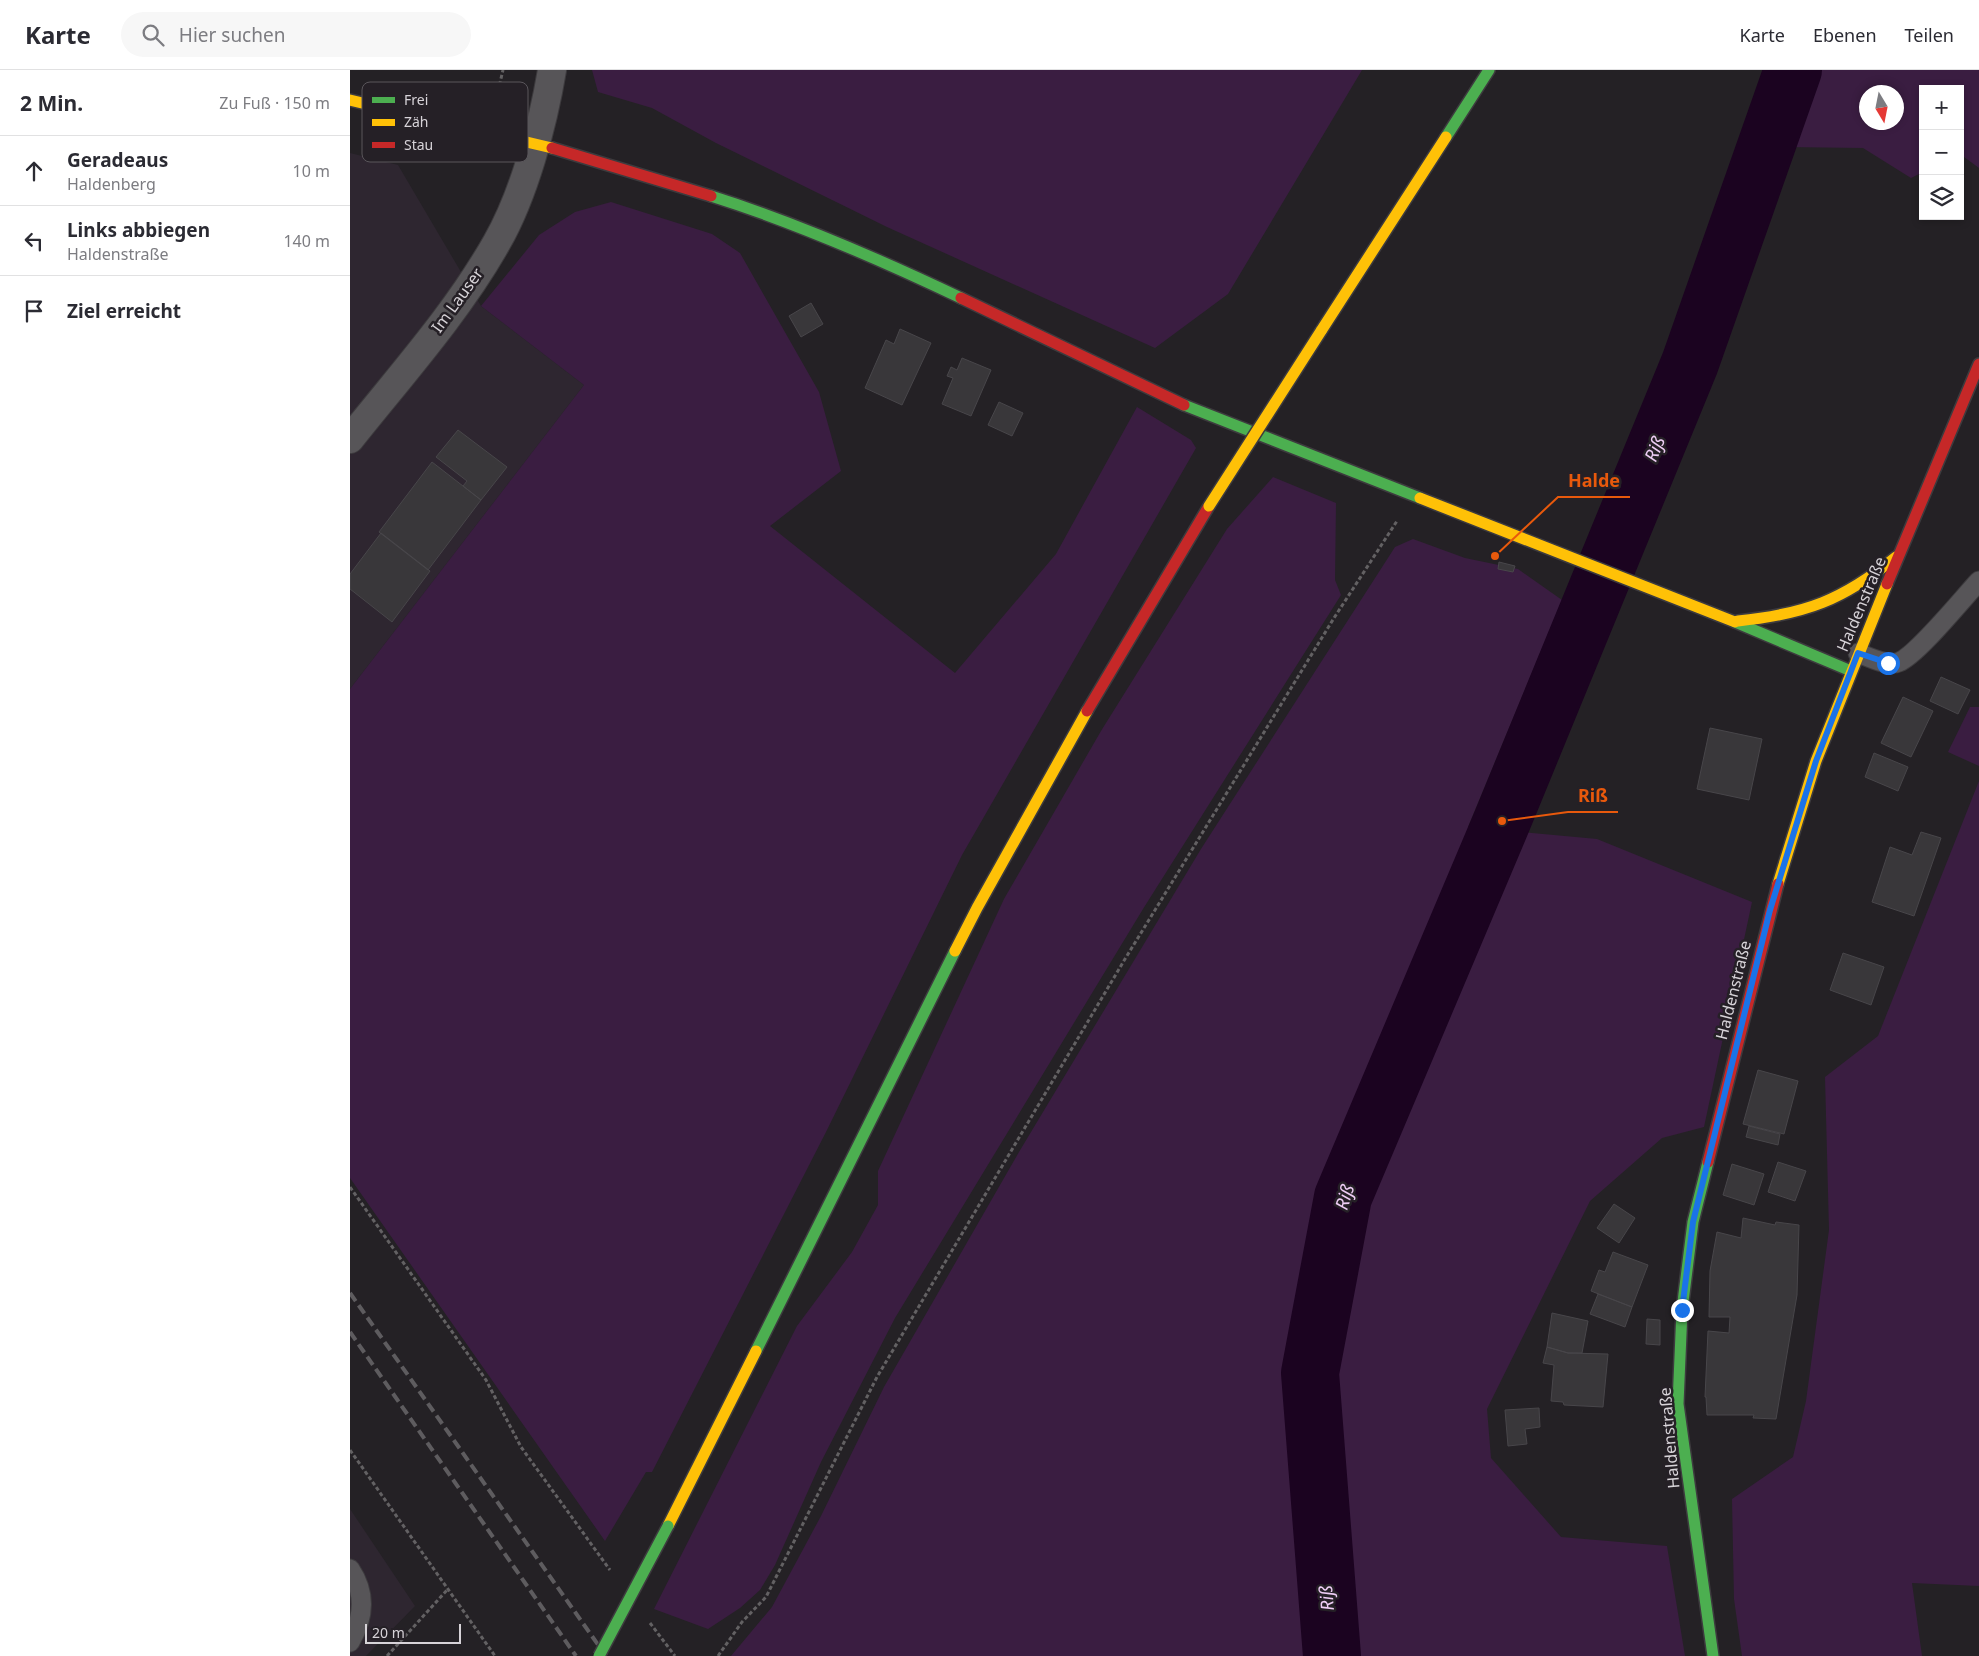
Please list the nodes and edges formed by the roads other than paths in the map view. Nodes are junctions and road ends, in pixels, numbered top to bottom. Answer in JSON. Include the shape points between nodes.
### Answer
{"nodes":[{"id":1,"x":552,"y":70,"type":"edge"},
{"id":2,"x":1489,"y":70,"type":"edge"},
{"id":3,"x":528,"y":141,"type":"edge"},
{"id":4,"x":534,"y":143,"type":"junction"},
{"id":5,"x":528,"y":161,"type":"edge"},
{"id":6,"x":528,"y":162,"type":"edge"},
{"id":7,"x":1979,"y":364,"type":"edge"},
{"id":8,"x":350,"y":440,"type":"edge"},
{"id":9,"x":1899,"y":555,"type":"junction"},
{"id":10,"x":1979,"y":581,"type":"edge"},
{"id":11,"x":1733,"y":621,"type":"junction"},
{"id":12,"x":1858,"y":653,"type":"junction"},
{"id":13,"x":1851,"y":671,"type":"junction"},
{"id":14,"x":350,"y":1569,"type":"edge"},
{"id":15,"x":350,"y":1642,"type":"edge"},
{"id":16,"x":599,"y":1656,"type":"edge"},
{"id":17,"x":1713,"y":1656,"type":"edge"}],
"edges":[{"from":1,"to":4,"type":"street","name":"Im Lauser"},
{"from":2,"to":16,"type":"main road","bridge":true,"via":[[1209,506],[1098,691],[977,908],[668,1526]]},
{"from":3,"to":4,"type":"main road"},
{"from":4,"to":5,"type":"street","name":"Im Lauser"},
{"from":4,"to":11,"type":"main road","via":[[666,180],[876,257],[1193,409]]},
{"from":6,"to":8,"type":"street","name":"Im Lauser","via":[[497,242],[460,299]]},
{"from":7,"to":9,"type":"main road","name":"Haldenstraße"},
{"from":9,"to":11,"type":"main road","via":[[1869,580],[1820,606],[1781,617]]},
{"from":9,"to":12,"type":"main road","name":"Haldenstraße"},
{"from":10,"to":12,"type":"lane","via":[[1913,653],[1899,662],[1888,663]]},
{"from":11,"to":13,"type":"main road"},
{"from":12,"to":13,"type":"main road","name":"Haldenstraße"},
{"from":13,"to":17,"type":"main road","name":"Haldenstraße","via":[[1816,761],[1770,910],[1693,1222],[1682,1310],[1678,1404]]},
{"from":14,"to":15,"type":"lane","via":[[363,1600],[359,1627]]}]}
